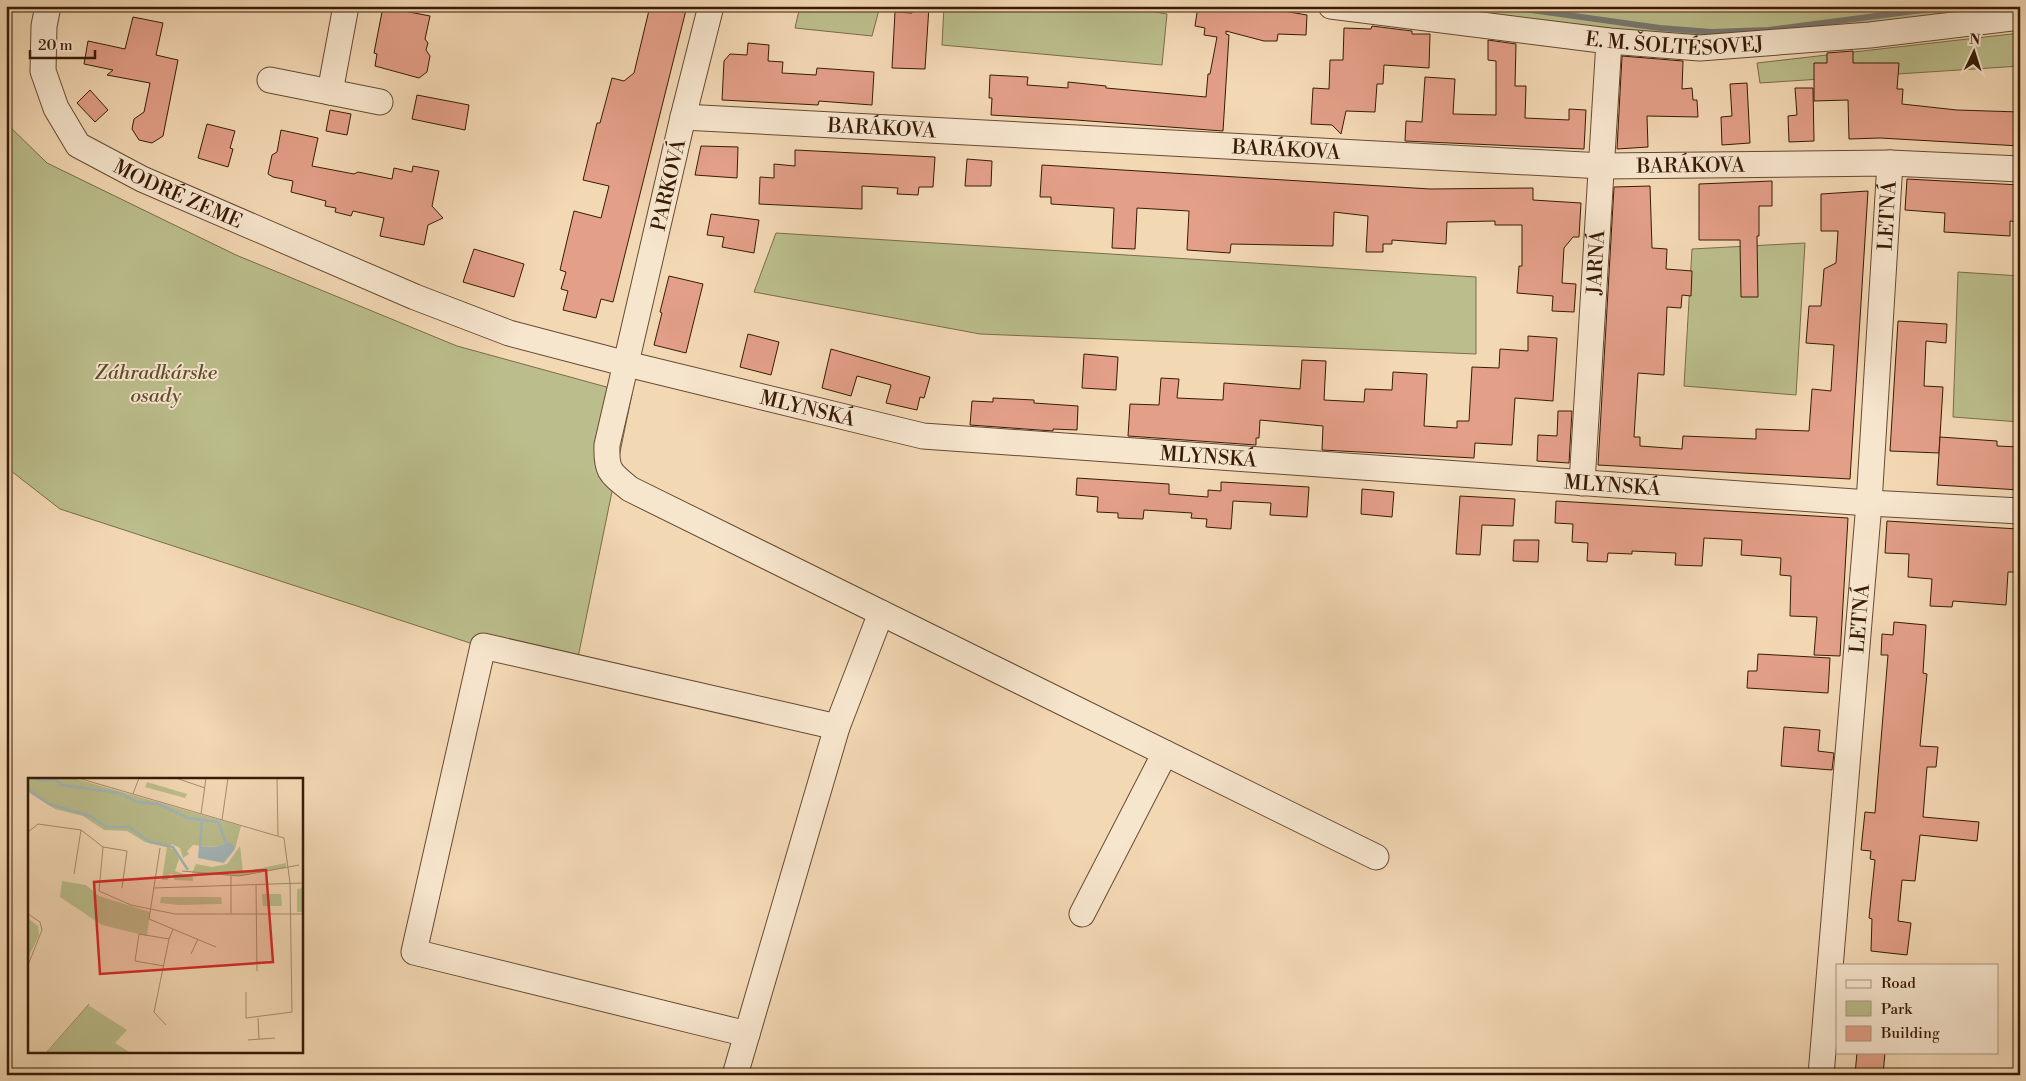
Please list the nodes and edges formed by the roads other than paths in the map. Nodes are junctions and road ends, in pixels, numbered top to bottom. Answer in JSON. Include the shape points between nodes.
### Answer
{"nodes":[{"id":1,"x":48,"y":6,"type":"edge"},
{"id":2,"x":346,"y":6,"type":"edge"},
{"id":3,"x":711,"y":6,"type":"edge"},
{"id":4,"x":1331,"y":6,"type":"edge"},
{"id":5,"x":2020,"y":17,"type":"edge"},
{"id":6,"x":1609,"y":41,"type":"junction"},
{"id":7,"x":270,"y":80,"type":"dead end"},
{"id":8,"x":330,"y":92,"type":"junction"},
{"id":9,"x":380,"y":102,"type":"dead end"},
{"id":10,"x":683,"y":118,"type":"junction"},
{"id":11,"x":1890,"y":163,"type":"junction"},
{"id":12,"x":1603,"y":166,"type":"junction"},
{"id":13,"x":2020,"y":169,"type":"edge"},
{"id":14,"x":415,"y":297,"type":"joint"},
{"id":15,"x":627,"y":364,"type":"junction"},
{"id":16,"x":1582,"y":483,"type":"junction"},
{"id":17,"x":1869,"y":503,"type":"junction"},
{"id":18,"x":2020,"y":511,"type":"edge"},
{"id":19,"x":881,"y":613,"type":"junction"},
{"id":20,"x":837,"y":727,"type":"junction"},
{"id":21,"x":1165,"y":752,"type":"junction"},
{"id":22,"x":1376,"y":857,"type":"dead end"},
{"id":23,"x":1082,"y":914,"type":"dead end"},
{"id":24,"x":747,"y":1034,"type":"junction"},
{"id":25,"x":735,"y":1075,"type":"edge"},
{"id":26,"x":1821,"y":1075,"type":"edge"}],
"edges":[{"from":1,"to":14,"type":"street","name":"MODRÉ ZEME","via":[[44,26],[44,71],[56,108],[78,145],[142,179]]},
{"from":2,"to":8,"type":"street"},
{"from":3,"to":10,"type":"street","name":"PARKOVÁ"},
{"from":4,"to":6,"type":"street","name":"E. M. ŠOLTÉSOVEJ"},
{"from":5,"to":6,"type":"street","name":"E. M. ŠOLTÉSOVEJ","via":[[1870,35],[1700,48]]},
{"from":6,"to":12,"type":"street","name":"JARNÁ"},
{"from":7,"to":8,"type":"street"},
{"from":8,"to":9,"type":"street"},
{"from":10,"to":12,"type":"street","name":"BARÁKOVA"},
{"from":10,"to":15,"type":"street","name":"PARKOVÁ"},
{"from":11,"to":12,"type":"street","name":"BARÁKOVA"},
{"from":11,"to":13,"type":"street","name":"BARÁKOVA"},
{"from":11,"to":17,"type":"street","name":"LETNÁ"},
{"from":12,"to":16,"type":"street","name":"JARNÁ"},
{"from":14,"to":15,"type":"street","name":"MLYNSKÁ","via":[[509,333]]},
{"from":15,"to":16,"type":"street","name":"MLYNSKÁ","via":[[923,436]]},
{"from":15,"to":19,"type":"street","name":"PARKOVÁ","via":[[607,445],[607,461],[612,475],[630,489]]},
{"from":16,"to":17,"type":"street","name":"MLYNSKÁ"},
{"from":17,"to":18,"type":"street","name":"MLYNSKÁ"},
{"from":17,"to":26,"type":"street","name":"LETNÁ"},
{"from":19,"to":20,"type":"street"},
{"from":19,"to":21,"type":"street","name":"PARKOVÁ"},
{"from":20,"to":24,"type":"street"},
{"from":20,"to":24,"type":"street","via":[[483,646],[414,952]]},
{"from":21,"to":22,"type":"street","name":"PARKOVÁ"},
{"from":21,"to":23,"type":"street"},
{"from":24,"to":25,"type":"street"}]}
